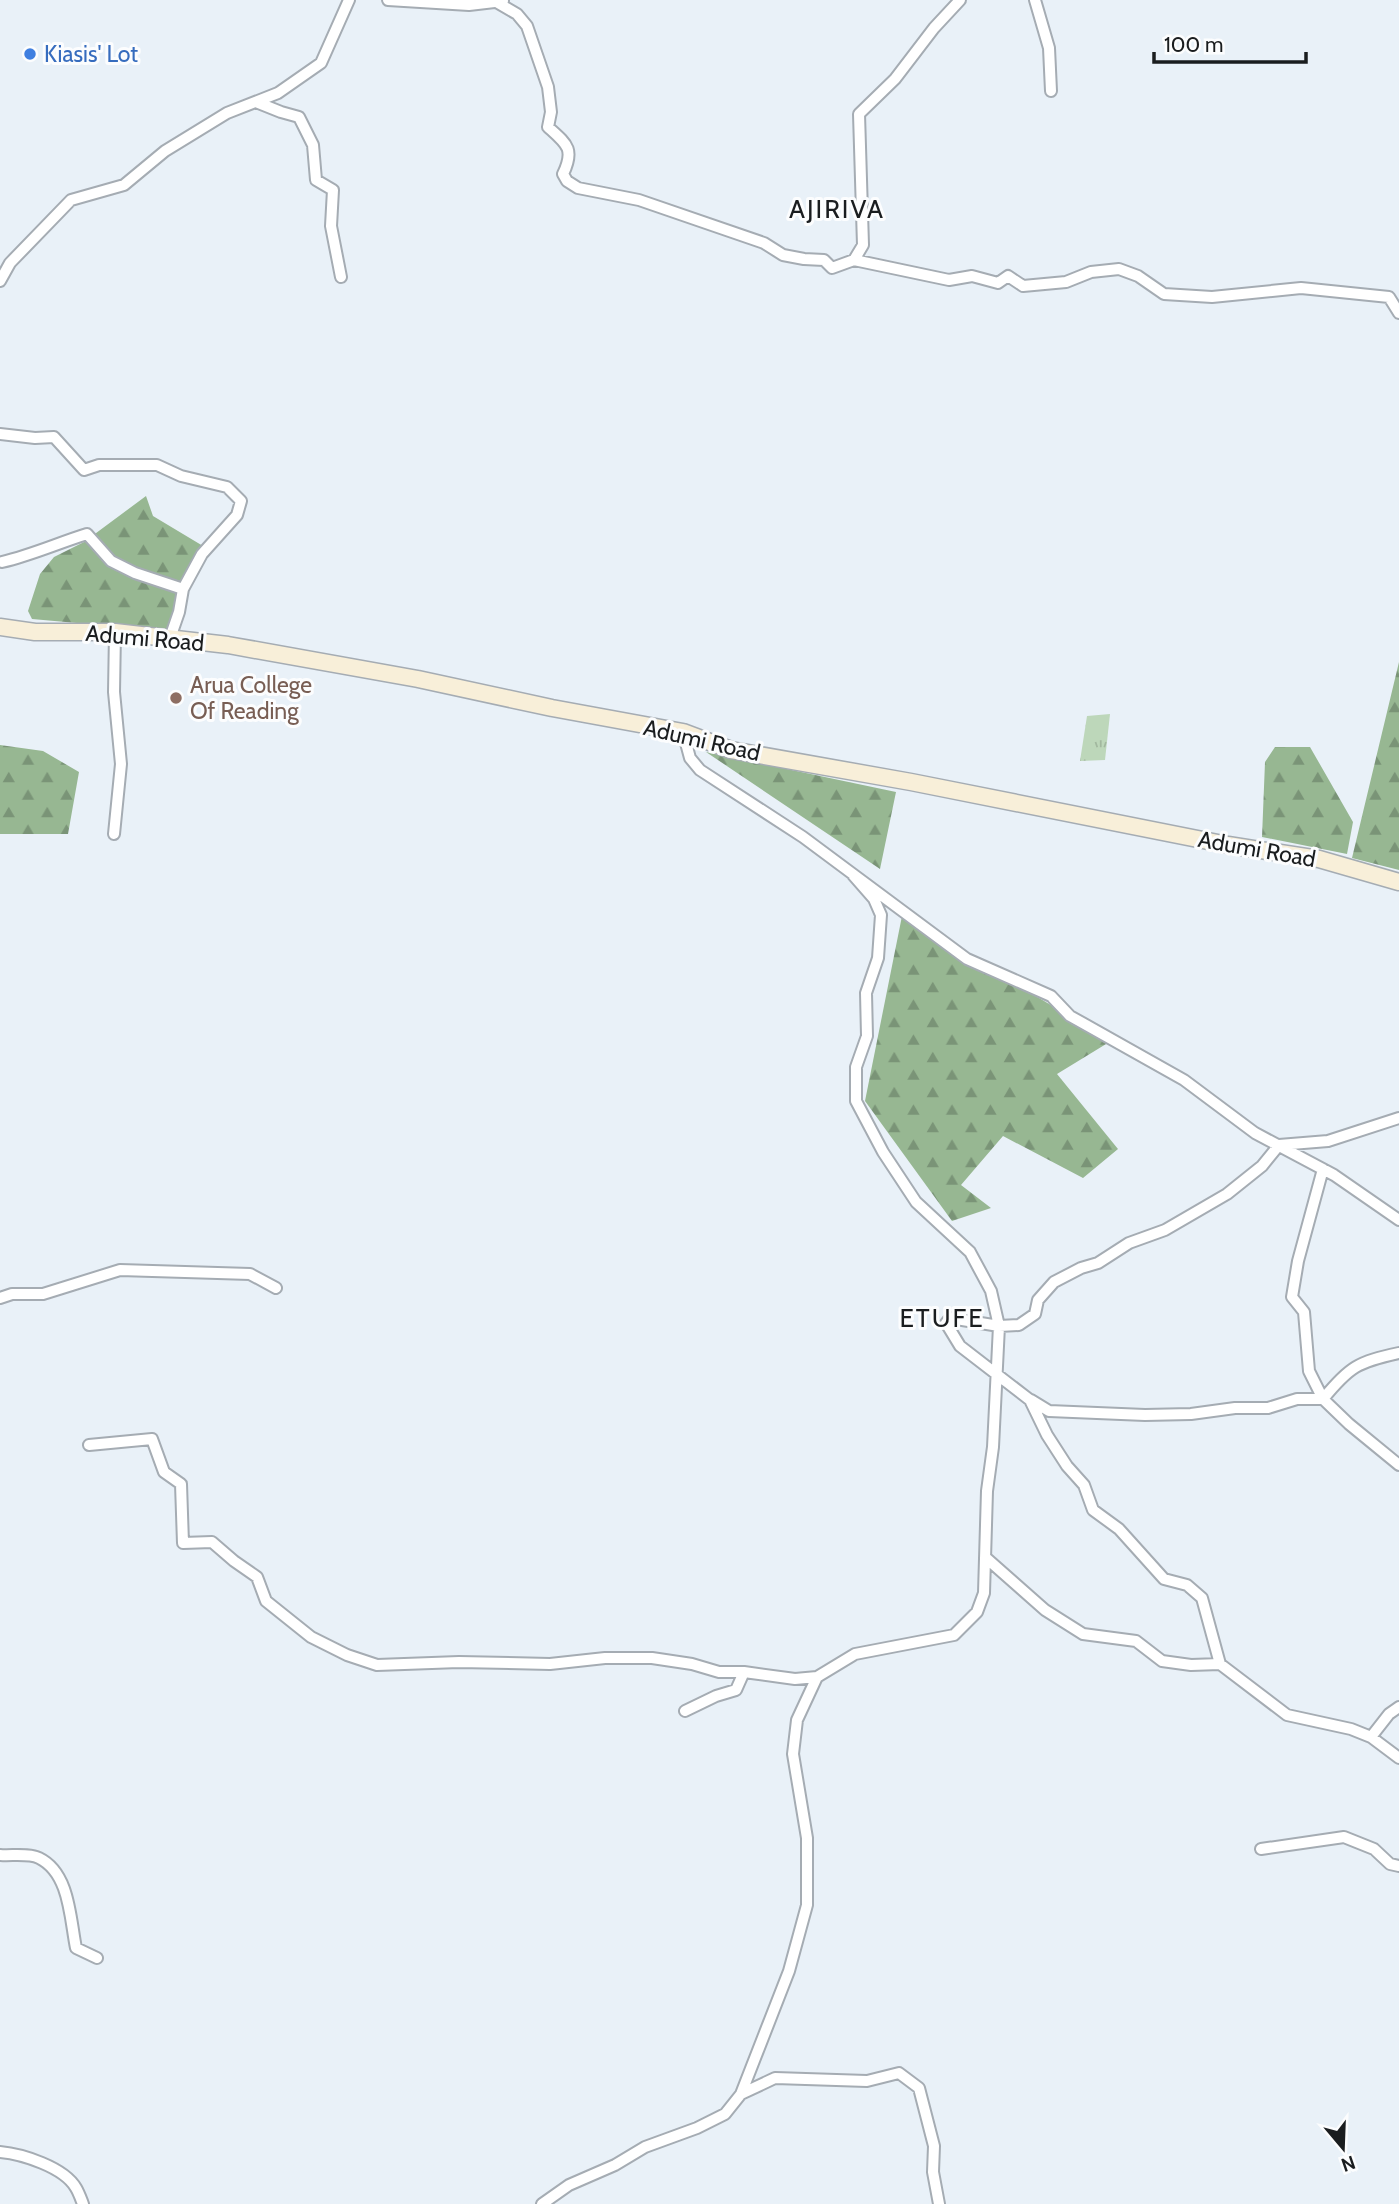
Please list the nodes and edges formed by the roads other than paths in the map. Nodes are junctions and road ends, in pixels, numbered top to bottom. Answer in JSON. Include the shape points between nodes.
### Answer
{"nodes":[{"id":1,"x":349,"y":0,"type":"edge"},
{"id":2,"x":388,"y":0,"type":"edge"},
{"id":3,"x":960,"y":0,"type":"edge"},
{"id":4,"x":1035,"y":0,"type":"edge"},
{"id":5,"x":502,"y":2,"type":"edge"},
{"id":6,"x":1051,"y":91,"type":"dead end"},
{"id":7,"x":256,"y":102,"type":"junction"},
{"id":8,"x":855,"y":260,"type":"junction"},
{"id":9,"x":341,"y":278,"type":"dead end"},
{"id":10,"x":0,"y":281,"type":"edge"},
{"id":11,"x":1399,"y":313,"type":"edge"},
{"id":12,"x":0,"y":434,"type":"edge"},
{"id":13,"x":2,"y":562,"type":"dead end"},
{"id":14,"x":183,"y":589,"type":"junction"},
{"id":15,"x":0,"y":626,"type":"edge"},
{"id":16,"x":114,"y":632,"type":"junction"},
{"id":17,"x":170,"y":638,"type":"junction"},
{"id":18,"x":683,"y":732,"type":"junction"},
{"id":19,"x":114,"y":834,"type":"dead end"},
{"id":20,"x":853,"y":875,"type":"junction"},
{"id":21,"x":1399,"y":882,"type":"edge"},
{"id":22,"x":1399,"y":1118,"type":"edge"},
{"id":23,"x":1279,"y":1146,"type":"junction"},
{"id":24,"x":1323,"y":1169,"type":"junction"},
{"id":25,"x":1399,"y":1220,"type":"edge"},
{"id":26,"x":276,"y":1288,"type":"dead end"},
{"id":27,"x":0,"y":1298,"type":"edge"},
{"id":28,"x":999,"y":1326,"type":"junction"},
{"id":29,"x":1399,"y":1353,"type":"edge"},
{"id":30,"x":997,"y":1374,"type":"junction"},
{"id":31,"x":1323,"y":1399,"type":"junction"},
{"id":32,"x":1030,"y":1400,"type":"junction"},
{"id":33,"x":89,"y":1445,"type":"dead end"},
{"id":34,"x":1399,"y":1465,"type":"edge"},
{"id":35,"x":985,"y":1557,"type":"junction"},
{"id":36,"x":1220,"y":1664,"type":"junction"},
{"id":37,"x":744,"y":1672,"type":"junction"},
{"id":38,"x":817,"y":1677,"type":"junction"},
{"id":39,"x":1399,"y":1707,"type":"edge"},
{"id":40,"x":685,"y":1711,"type":"dead end"},
{"id":41,"x":1371,"y":1737,"type":"junction"},
{"id":42,"x":1399,"y":1758,"type":"edge"},
{"id":43,"x":1261,"y":1849,"type":"dead end"},
{"id":44,"x":0,"y":1855,"type":"edge"},
{"id":45,"x":1399,"y":1866,"type":"edge"},
{"id":46,"x":97,"y":1958,"type":"dead end"},
{"id":47,"x":741,"y":2094,"type":"junction"},
{"id":48,"x":0,"y":2152,"type":"edge"},
{"id":49,"x":83,"y":2204,"type":"edge"},
{"id":50,"x":542,"y":2204,"type":"edge"},
{"id":51,"x":939,"y":2204,"type":"edge"}],
"edges":[{"from":1,"to":7,"type":"street","via":[[321,63],[278,93]]},
{"from":2,"to":5,"type":"street","via":[[469,5]]},
{"from":3,"to":8,"type":"street","via":[[895,79],[859,114],[863,245]]},
{"from":4,"to":6,"type":"street","via":[[1049,48]]},
{"from":5,"to":8,"type":"street","via":[[527,26],[548,87],[548,127],[570,153],[564,174],[567,181],[578,188],[639,200],[764,243],[783,255],[824,260],[832,268]]},
{"from":7,"to":9,"type":"street","via":[[299,117],[313,145],[316,180],[333,190],[331,226]]},
{"from":7,"to":10,"type":"street","via":[[227,113],[164,151],[124,185],[71,200],[10,263]]},
{"from":8,"to":11,"type":"street","via":[[948,280],[972,276],[998,283],[1008,276],[1023,286],[1066,282],[1091,272],[1119,269],[1164,295],[1301,288],[1389,297]]},
{"from":12,"to":14,"type":"street","via":[[54,436],[84,470],[99,465],[158,465],[181,476],[228,487],[241,501],[237,514],[202,554]]},
{"from":13,"to":14,"type":"street","via":[[87,534],[111,561]]},
{"from":14,"to":17,"type":"street"},
{"from":15,"to":16,"type":"main road","name":"Adumi Road","via":[[35,632]]},
{"from":16,"to":17,"type":"main road","name":"Adumi Road"},
{"from":16,"to":19,"type":"street","via":[[121,764]]},
{"from":17,"to":18,"type":"main road","name":"Adumi Road","via":[[425,680]]},
{"from":18,"to":20,"type":"street","via":[[690,758],[700,770]]},
{"from":18,"to":21,"type":"main road","name":"Adumi Road","via":[[731,750],[1319,859]]},
{"from":20,"to":23,"type":"street","via":[[967,959],[1051,996],[1070,1016],[1184,1080]]},
{"from":20,"to":28,"type":"street","via":[[881,915],[878,958],[866,993],[867,1036],[856,1067],[856,1101],[916,1202],[970,1252],[991,1291]]},
{"from":22,"to":23,"type":"street","via":[[1328,1141]]},
{"from":23,"to":24,"type":"street"},
{"from":23,"to":28,"type":"street","via":[[1227,1194],[1165,1230],[1054,1282],[1038,1300],[1035,1314],[1019,1325]]},
{"from":24,"to":25,"type":"street"},
{"from":24,"to":31,"type":"street","via":[[1292,1297],[1304,1312],[1309,1371]]},
{"from":26,"to":27,"type":"street","via":[[250,1274],[120,1270],[43,1294]]},
{"from":28,"to":30,"type":"street"},
{"from":28,"to":30,"type":"street","via":[[950,1318],[946,1323],[960,1346]]},
{"from":29,"to":31,"type":"street","via":[[1370,1360],[1343,1374]]},
{"from":30,"to":32,"type":"street"},
{"from":30,"to":35,"type":"street"},
{"from":31,"to":32,"type":"street","via":[[1297,1399],[1268,1408],[1145,1415],[1049,1411]]},
{"from":31,"to":34,"type":"street"},
{"from":32,"to":36,"type":"street","via":[[1047,1435],[1084,1485],[1093,1510],[1119,1529],[1164,1579],[1187,1585],[1202,1598]]},
{"from":33,"to":37,"type":"street","via":[[152,1439],[163,1472],[181,1484],[183,1543],[212,1542],[257,1577],[265,1601],[311,1637],[346,1655],[377,1665],[652,1658],[719,1672]]},
{"from":35,"to":36,"type":"street","via":[[1045,1610],[1083,1634],[1136,1641],[1162,1661]]},
{"from":35,"to":38,"type":"street","via":[[984,1593],[977,1612],[954,1635],[855,1654]]},
{"from":36,"to":41,"type":"street","via":[[1287,1715]]},
{"from":37,"to":38,"type":"street"},
{"from":37,"to":40,"type":"street","via":[[736,1690]]},
{"from":38,"to":47,"type":"street","via":[[797,1720],[793,1754],[807,1838],[807,1905],[789,1970]]},
{"from":39,"to":41,"type":"street"},
{"from":41,"to":42,"type":"street"},
{"from":43,"to":45,"type":"street","via":[[1344,1837]]},
{"from":44,"to":46,"type":"street","via":[[38,1857],[55,1871],[67,1896],[76,1948]]},
{"from":47,"to":50,"type":"street","via":[[725,2113],[645,2147],[569,2185]]},
{"from":47,"to":51,"type":"street","via":[[775,2078],[867,2081],[899,2073],[919,2088],[934,2146]]},
{"from":48,"to":49,"type":"street","via":[[31,2157],[61,2174],[76,2186]]}]}
